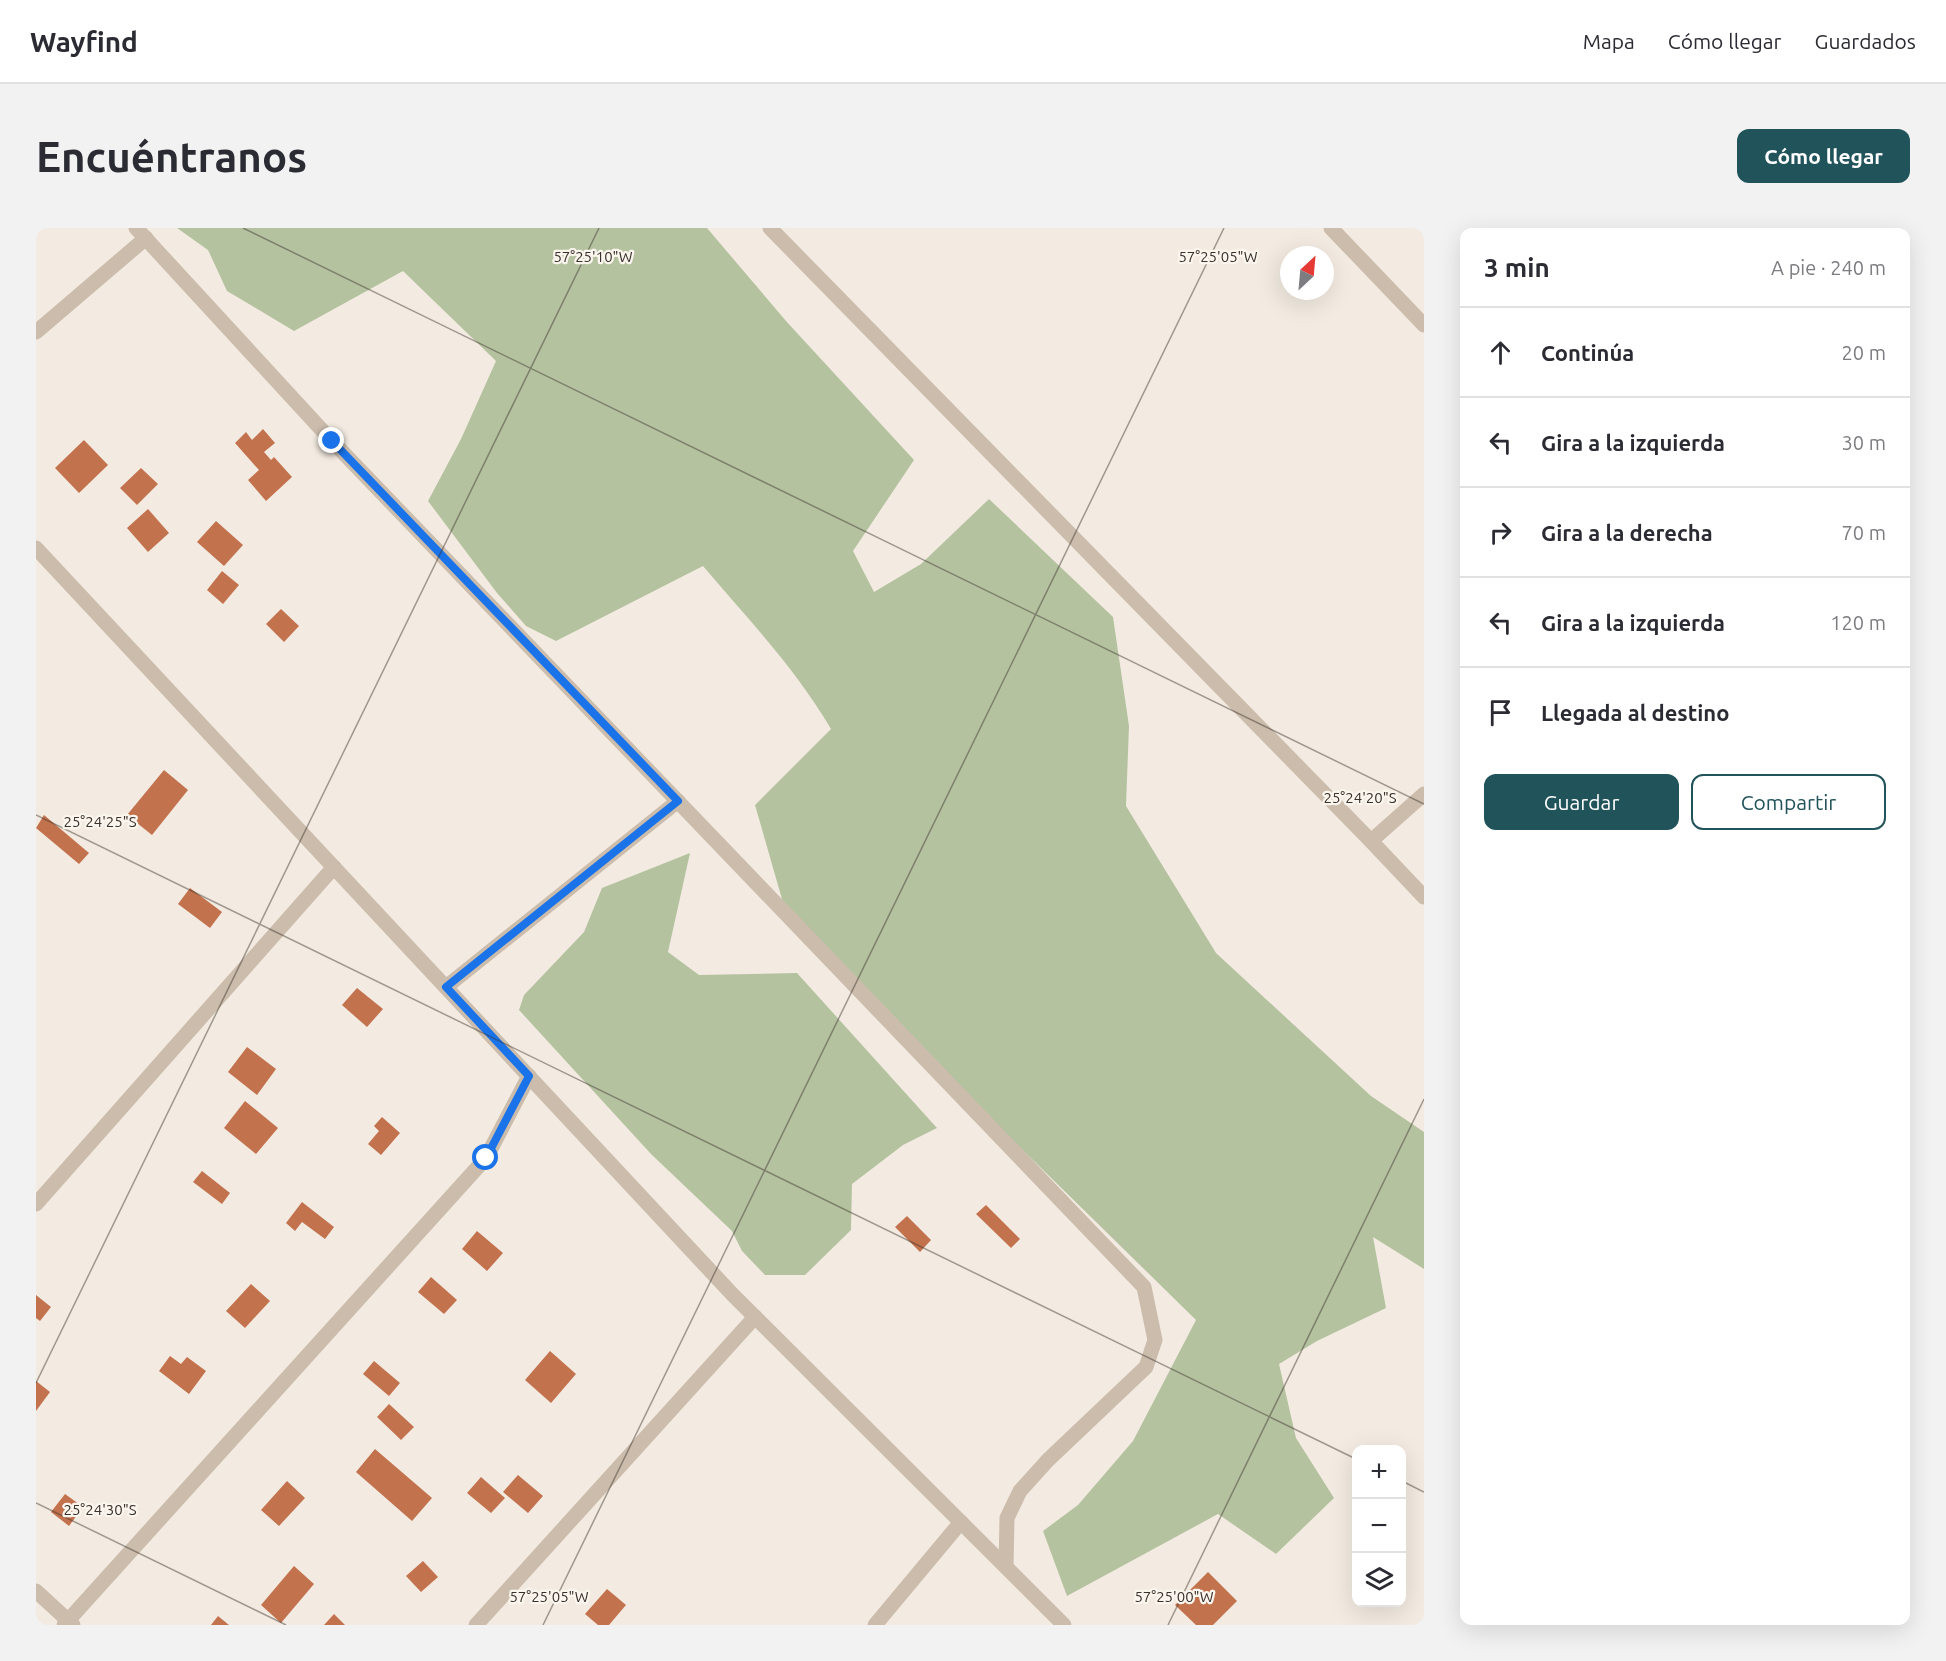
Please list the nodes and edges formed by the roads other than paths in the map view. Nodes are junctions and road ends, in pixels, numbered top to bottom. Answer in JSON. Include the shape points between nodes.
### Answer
{"nodes":[{"id":1,"x":770,"y":228,"type":"edge"},
{"id":2,"x":1330,"y":228,"type":"edge"},
{"id":3,"x":141,"y":233,"type":"edge"},
{"id":4,"x":1424,"y":325,"type":"edge"},
{"id":5,"x":36,"y":332,"type":"edge"},
{"id":6,"x":36,"y":548,"type":"edge"},
{"id":7,"x":1424,"y":794,"type":"edge"},
{"id":8,"x":678,"y":801,"type":"junction"},
{"id":9,"x":1371,"y":841,"type":"junction"},
{"id":10,"x":334,"y":867,"type":"junction"},
{"id":11,"x":1424,"y":897,"type":"edge"},
{"id":12,"x":446,"y":987,"type":"junction"},
{"id":13,"x":529,"y":1076,"type":"junction"},
{"id":14,"x":36,"y":1204,"type":"edge"},
{"id":15,"x":755,"y":1317,"type":"junction"},
{"id":16,"x":961,"y":1522,"type":"junction"},
{"id":17,"x":1006,"y":1567,"type":"junction"},
{"id":18,"x":36,"y":1592,"type":"edge"},
{"id":19,"x":68,"y":1623,"type":"edge"},
{"id":20,"x":476,"y":1625,"type":"edge"},
{"id":21,"x":875,"y":1625,"type":"edge"},
{"id":22,"x":1064,"y":1625,"type":"edge"}],
"edges":[{"from":1,"to":9,"type":"street"},
{"from":2,"to":4,"type":"street"},
{"from":3,"to":5,"type":"street"},
{"from":3,"to":8,"type":"street","via":[[332,441]]},
{"from":6,"to":10,"type":"street"},
{"from":7,"to":9,"type":"street"},
{"from":8,"to":12,"type":"street"},
{"from":8,"to":17,"type":"street","via":[[1144,1287],[1155,1340],[1146,1366],[1020,1491],[1007,1518]]},
{"from":9,"to":11,"type":"street"},
{"from":10,"to":12,"type":"street"},
{"from":10,"to":14,"type":"street"},
{"from":12,"to":13,"type":"street"},
{"from":13,"to":15,"type":"street"},
{"from":13,"to":19,"type":"street","via":[[486,1158]]},
{"from":15,"to":16,"type":"street"},
{"from":15,"to":20,"type":"street"},
{"from":16,"to":17,"type":"street"},
{"from":16,"to":21,"type":"street"},
{"from":17,"to":22,"type":"street"},
{"from":18,"to":19,"type":"street"}]}
